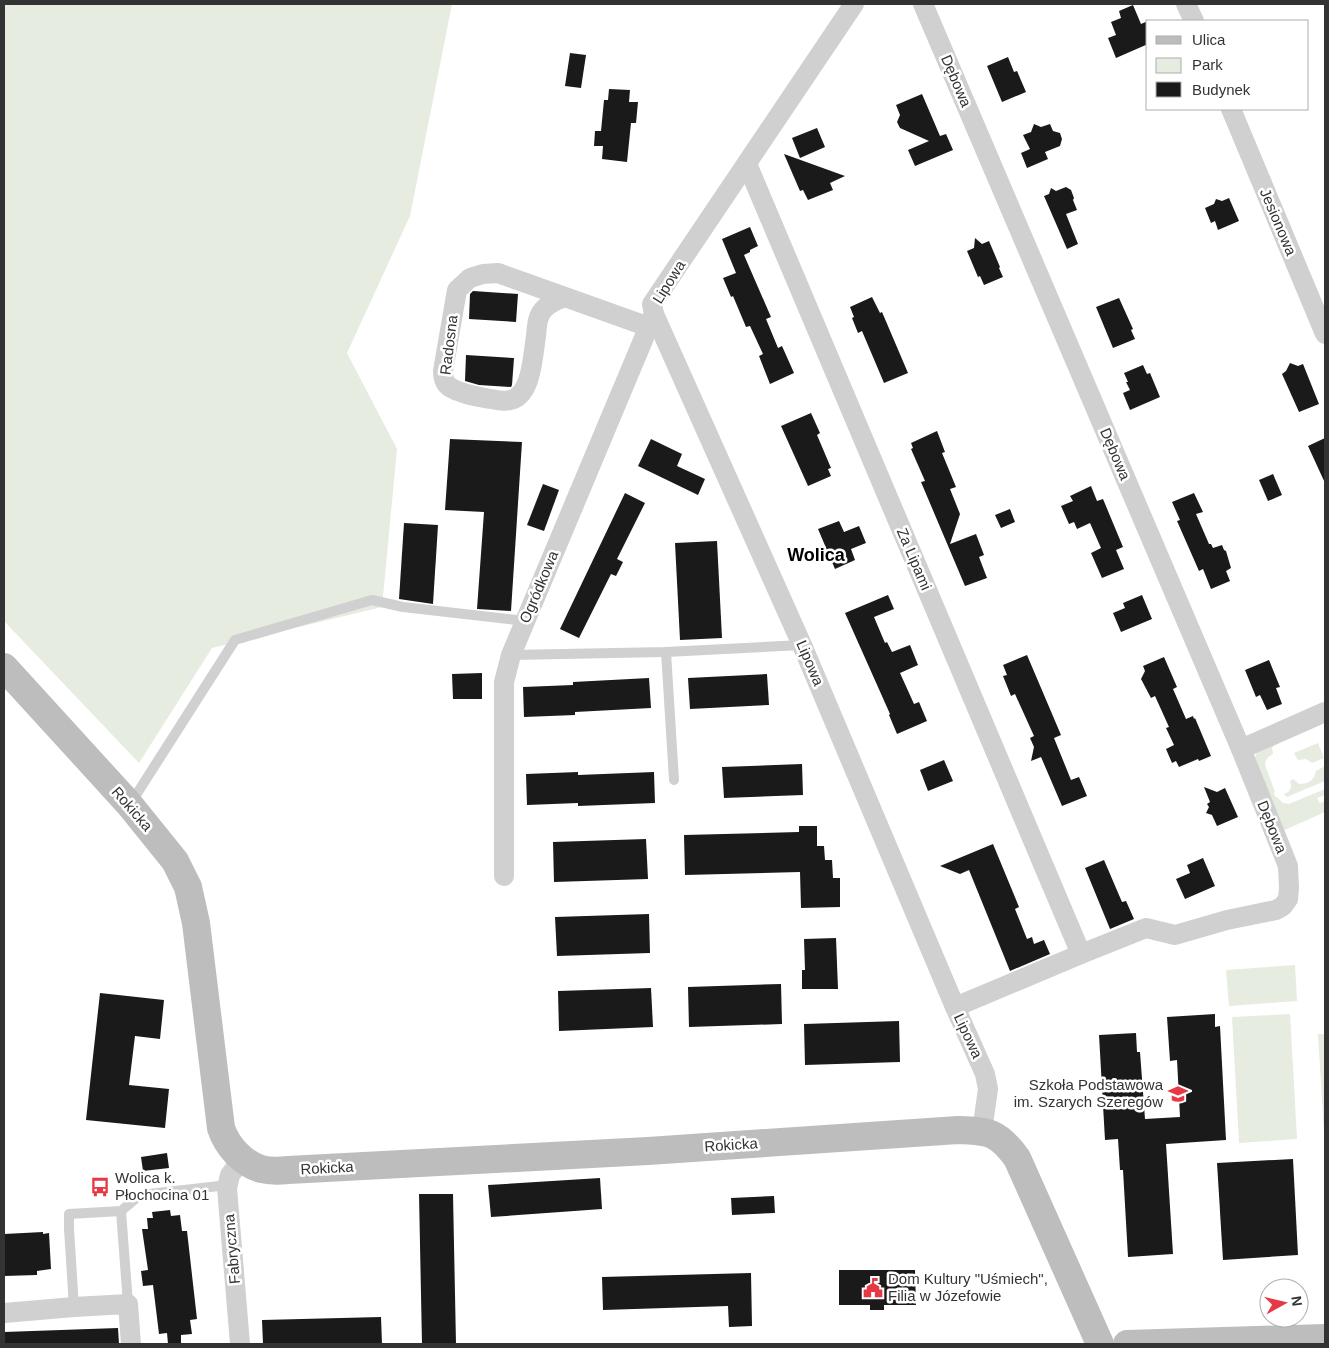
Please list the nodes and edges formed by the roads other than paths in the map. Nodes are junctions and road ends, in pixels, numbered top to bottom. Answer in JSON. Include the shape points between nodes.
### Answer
{"nodes":[{"id":1,"x":854,"y":4,"type":"edge"},
{"id":2,"x":923,"y":4,"type":"edge"},
{"id":3,"x":1186,"y":4,"type":"edge"},
{"id":4,"x":1194,"y":20,"type":"edge"},
{"id":5,"x":1230,"y":110,"type":"edge"},
{"id":6,"x":747,"y":164,"type":"junction"},
{"id":7,"x":565,"y":297,"type":"junction"},
{"id":8,"x":652,"y":320,"type":"junction"},
{"id":9,"x":1325,"y":334,"type":"edge"},
{"id":10,"x":525,"y":620,"type":"junction"},
{"id":11,"x":802,"y":645,"type":"junction"},
{"id":12,"x":666,"y":652,"type":"junction"},
{"id":13,"x":511,"y":655,"type":"junction"},
{"id":14,"x":4,"y":667,"type":"edge"},
{"id":15,"x":1325,"y":712,"type":"edge"},
{"id":16,"x":1241,"y":749,"type":"junction"},
{"id":17,"x":674,"y":780,"type":"dead end"},
{"id":18,"x":129,"y":804,"type":"junction"},
{"id":19,"x":504,"y":876,"type":"dead end"},
{"id":20,"x":1081,"y":954,"type":"junction"},
{"id":21,"x":955,"y":1007,"type":"junction"},
{"id":22,"x":982,"y":1131,"type":"junction"},
{"id":23,"x":243,"y":1158,"type":"junction"},
{"id":24,"x":228,"y":1185,"type":"junction"},
{"id":25,"x":120,"y":1210,"type":"junction"},
{"id":26,"x":128,"y":1304,"type":"junction"},
{"id":27,"x":74,"y":1307,"type":"junction"},
{"id":28,"x":4,"y":1313,"type":"edge"},
{"id":29,"x":1325,"y":1338,"type":"edge"},
{"id":30,"x":131,"y":1344,"type":"edge"},
{"id":31,"x":240,"y":1344,"type":"edge"},
{"id":32,"x":1100,"y":1344,"type":"edge"},
{"id":33,"x":1127,"y":1344,"type":"edge"}],
"edges":[{"from":1,"to":6,"type":"street","name":"Lipowa"},
{"from":2,"to":16,"type":"street","name":"Dębowa"},
{"from":3,"to":4,"type":"street"},
{"from":5,"to":9,"type":"street","name":"Jesionowa"},
{"from":6,"to":8,"type":"street","name":"Lipowa","via":[[652,304]]},
{"from":6,"to":20,"type":"street","name":"Za Lipami"},
{"from":7,"to":7,"type":"street","name":"Radosna","via":[[498,273],[470,278],[457,290],[443,380],[470,396],[510,401],[518,397],[526,387],[538,318],[544,308]]},
{"from":7,"to":8,"type":"street","name":"Radosna"},
{"from":8,"to":10,"type":"street","name":"Ogródkowa"},
{"from":8,"to":11,"type":"street","name":"Lipowa"},
{"from":10,"to":13,"type":"street","name":"Ogródkowa"},
{"from":10,"to":18,"type":"lane","via":[[403,607],[372,600],[235,640]]},
{"from":11,"to":12,"type":"lane"},
{"from":11,"to":21,"type":"street","name":"Lipowa"},
{"from":12,"to":13,"type":"lane"},
{"from":12,"to":17,"type":"lane"},
{"from":13,"to":19,"type":"street","name":"Ogródkowa","via":[[504,682]]},
{"from":14,"to":18,"type":"main road","name":"Rokicka"},
{"from":15,"to":16,"type":"street"},
{"from":16,"to":20,"type":"street","name":"Dębowa","via":[[1288,866],[1288,899],[1283,906],[1175,935],[1146,928]]},
{"from":18,"to":23,"type":"main road","name":"Rokicka","via":[[175,861],[188,887],[196,923],[221,1128],[229,1144]]},
{"from":20,"to":21,"type":"street"},
{"from":21,"to":22,"type":"street","name":"Lipowa","via":[[985,1074],[988,1093]]},
{"from":22,"to":23,"type":"main road","name":"Rokicka","via":[[288,1170],[261,1169]]},
{"from":22,"to":32,"type":"main road","via":[[997,1136],[1017,1158]]},
{"from":23,"to":24,"type":"street","name":"Fabryczna","via":[[230,1175]]},
{"from":24,"to":25,"type":"lane","via":[[140,1195]]},
{"from":24,"to":31,"type":"street","name":"Fabryczna"},
{"from":25,"to":26,"type":"lane"},
{"from":25,"to":27,"type":"lane","via":[[69,1214]]},
{"from":26,"to":27,"type":"street"},
{"from":26,"to":30,"type":"street"},
{"from":27,"to":28,"type":"street"},
{"from":29,"to":33,"type":"main road"}]}
